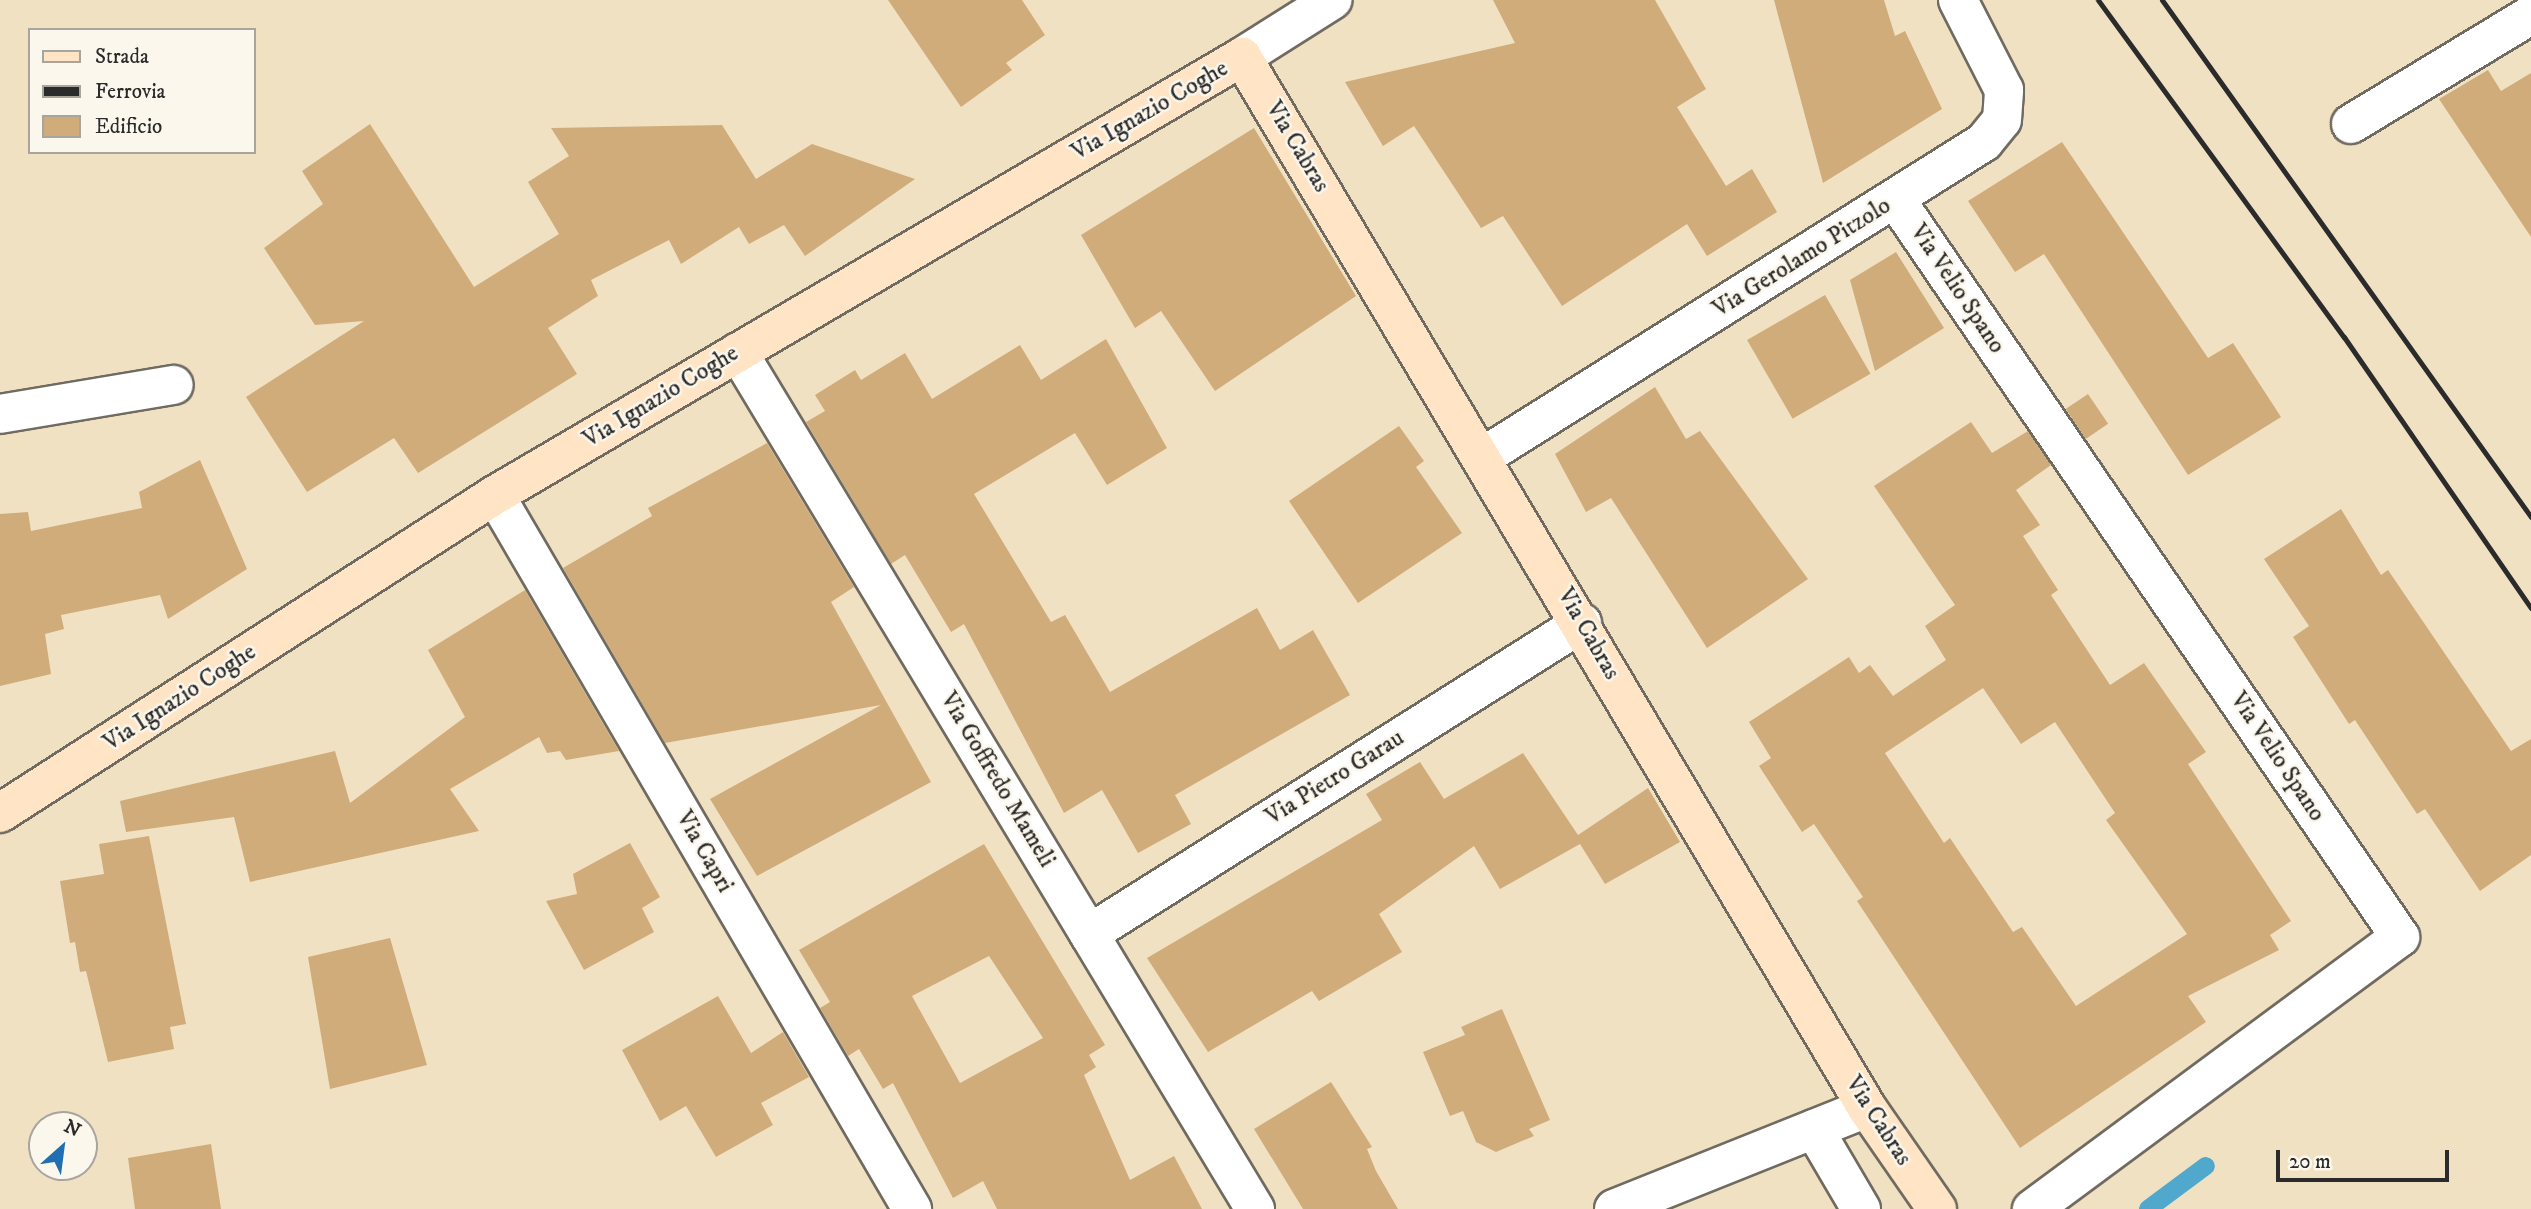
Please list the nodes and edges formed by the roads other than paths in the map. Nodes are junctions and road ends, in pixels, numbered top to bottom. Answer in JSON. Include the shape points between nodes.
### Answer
{"nodes":[{"id":1,"x":1332,"y":0,"type":"edge"},
{"id":2,"x":1958,"y":0,"type":"edge"},
{"id":3,"x":1289,"y":11,"type":"edge"},
{"id":4,"x":2531,"y":15,"type":"edge"},
{"id":5,"x":1242,"y":57,"type":"junction"},
{"id":6,"x":2351,"y":124,"type":"dead end"},
{"id":7,"x":1896,"y":200,"type":"junction"},
{"id":8,"x":738,"y":352,"type":"junction"},
{"id":9,"x":174,"y":385,"type":"dead end"},
{"id":10,"x":0,"y":414,"type":"edge"},
{"id":11,"x":1484,"y":456,"type":"junction"},
{"id":12,"x":495,"y":495,"type":"junction"},
{"id":13,"x":1582,"y":623,"type":"junction"},
{"id":14,"x":0,"y":813,"type":"edge"},
{"id":15,"x":1089,"y":934,"type":"junction"},
{"id":16,"x":1867,"y":1108,"type":"junction"},
{"id":17,"x":1814,"y":1129,"type":"junction"},
{"id":18,"x":912,"y":1209,"type":"edge"},
{"id":19,"x":1255,"y":1209,"type":"edge"},
{"id":20,"x":1615,"y":1209,"type":"edge"},
{"id":21,"x":1861,"y":1209,"type":"edge"},
{"id":22,"x":1937,"y":1209,"type":"edge"},
{"id":23,"x":2032,"y":1209,"type":"edge"}],
"edges":[{"from":1,"to":3,"type":"street","name":"Via Ignazio Coghe"},
{"from":2,"to":7,"type":"street","name":"Via Gerolamo Pitzolo","via":[[2004,90],[2001,120],[1984,142]]},
{"from":3,"to":5,"type":"street","name":"Via Ignazio Coghe"},
{"from":4,"to":6,"type":"street"},
{"from":5,"to":8,"type":"street","name":"Via Ignazio Coghe"},
{"from":5,"to":11,"type":"street","name":"Via Cabras"},
{"from":7,"to":11,"type":"street","name":"Via Gerolamo Pitzolo"},
{"from":7,"to":23,"type":"street","name":"Via Velio Spano","via":[[2400,937]]},
{"from":8,"to":12,"type":"street","name":"Via Ignazio Coghe"},
{"from":8,"to":15,"type":"street","name":"Via Goffredo Mameli"},
{"from":9,"to":10,"type":"street"},
{"from":11,"to":13,"type":"street","name":"Via Cabras"},
{"from":12,"to":14,"type":"street","name":"Via Ignazio Coghe"},
{"from":12,"to":18,"type":"street","name":"Via Capri"},
{"from":13,"to":15,"type":"street","name":"Via Pietro Garau"},
{"from":13,"to":16,"type":"street","name":"Via Cabras"},
{"from":15,"to":19,"type":"street","name":"Via Goffredo Mameli"},
{"from":16,"to":17,"type":"street"},
{"from":16,"to":22,"type":"street","name":"Via Cabras"},
{"from":17,"to":20,"type":"street"},
{"from":17,"to":21,"type":"street"}]}
